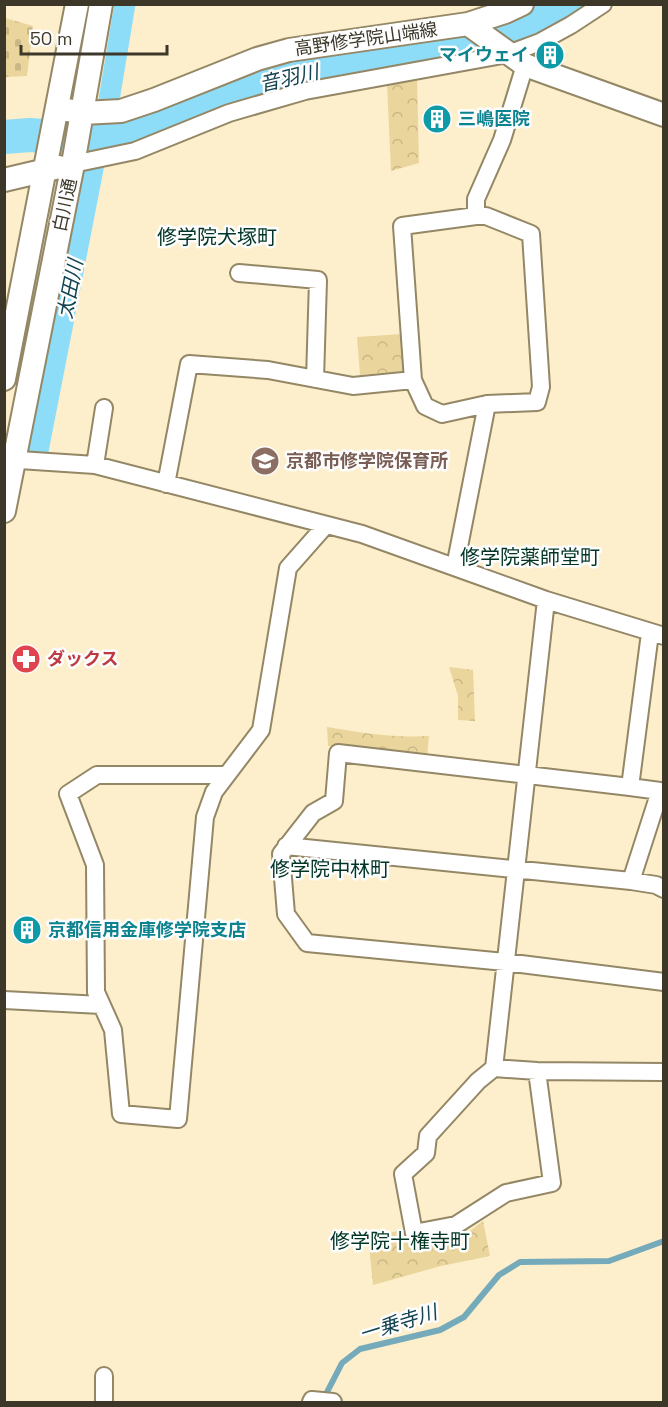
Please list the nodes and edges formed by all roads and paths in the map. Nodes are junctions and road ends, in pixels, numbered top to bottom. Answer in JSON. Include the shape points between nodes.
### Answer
{"nodes":[{"id":1,"x":77,"y":4,"type":"edge"},
{"id":2,"x":101,"y":4,"type":"edge"},
{"id":3,"x":522,"y":4,"type":"edge"},
{"id":4,"x":603,"y":4,"type":"edge"},
{"id":5,"x":472,"y":27,"type":"junction"},
{"id":6,"x":511,"y":56,"type":"junction"},
{"id":7,"x":56,"y":115,"type":"junction"},
{"id":8,"x":663,"y":115,"type":"edge"},
{"id":9,"x":81,"y":119,"type":"junction"},
{"id":10,"x":85,"y":158,"type":"junction"},
{"id":11,"x":47,"y":161,"type":"junction"},
{"id":12,"x":4,"y":180,"type":"edge"},
{"id":13,"x":476,"y":216,"type":"junction"},
{"id":14,"x":239,"y":273,"type":"dead end"},
{"id":15,"x":4,"y":379,"type":"edge"},
{"id":16,"x":315,"y":379,"type":"junction"},
{"id":17,"x":413,"y":380,"type":"junction"},
{"id":18,"x":487,"y":404,"type":"junction"},
{"id":19,"x":104,"y":408,"type":"dead end"},
{"id":20,"x":9,"y":460,"type":"edge"},
{"id":21,"x":95,"y":465,"type":"junction"},
{"id":22,"x":166,"y":484,"type":"junction"},
{"id":23,"x":4,"y":511,"type":"edge"},
{"id":24,"x":326,"y":525,"type":"junction"},
{"id":25,"x":455,"y":567,"type":"junction"},
{"id":26,"x":546,"y":600,"type":"junction"},
{"id":27,"x":657,"y":634,"type":"edge"},
{"id":28,"x":227,"y":775,"type":"junction"},
{"id":29,"x":526,"y":775,"type":"junction"},
{"id":30,"x":630,"y":787,"type":"junction"},
{"id":31,"x":286,"y":846,"type":"junction"},
{"id":32,"x":516,"y":868,"type":"junction"},
{"id":33,"x":631,"y":881,"type":"junction"},
{"id":34,"x":663,"y":889,"type":"edge"},
{"id":35,"x":505,"y":962,"type":"junction"},
{"id":36,"x":663,"y":982,"type":"edge"},
{"id":37,"x":4,"y":1000,"type":"edge"},
{"id":38,"x":101,"y":1005,"type":"junction"},
{"id":39,"x":494,"y":1068,"type":"junction"},
{"id":40,"x":537,"y":1071,"type":"junction"},
{"id":41,"x":663,"y":1072,"type":"edge"},
{"id":42,"x":104,"y":1376,"type":"dead end"},
{"id":43,"x":104,"y":1402,"type":"edge"},
{"id":44,"x":311,"y":1402,"type":"edge"},
{"id":45,"x":333,"y":1402,"type":"edge"}],
"edges":[{"from":1,"to":7,"type":"street","name":"白川通"},
{"from":2,"to":9,"type":"street","name":"白川通"},
{"from":3,"to":5,"type":"street","name":"高野修学院山端線"},
{"from":4,"to":6,"type":"street"},
{"from":5,"to":6,"type":"street"},
{"from":5,"to":9,"type":"street","name":"高野修学院山端線","via":[[289,50],[121,111]]},
{"from":6,"to":8,"type":"street"},
{"from":6,"to":10,"type":"street","via":[[305,91],[229,113],[135,151]]},
{"from":6,"to":13,"type":"street","via":[[502,140],[476,199]]},
{"from":7,"to":9,"type":"street","name":"高野修学院山端線"},
{"from":7,"to":11,"type":"street","name":"白川通"},
{"from":9,"to":10,"type":"street","name":"白川通"},
{"from":10,"to":11,"type":"street"},
{"from":10,"to":20,"type":"street","name":"白川通"},
{"from":11,"to":12,"type":"street"},
{"from":11,"to":15,"type":"street","name":"白川通"},
{"from":13,"to":17,"type":"street","via":[[402,226]]},
{"from":13,"to":18,"type":"street","via":[[486,216],[531,234],[541,387],[537,402]]},
{"from":14,"to":16,"type":"street","via":[[318,280]]},
{"from":16,"to":17,"type":"street","via":[[353,386]]},
{"from":16,"to":22,"type":"street","via":[[268,370],[189,364]]},
{"from":17,"to":18,"type":"street","via":[[425,406],[442,414]]},
{"from":18,"to":25,"type":"street"},
{"from":19,"to":21,"type":"street"},
{"from":20,"to":21,"type":"street"},
{"from":20,"to":23,"type":"street","name":"白川通"},
{"from":21,"to":22,"type":"street"},
{"from":22,"to":24,"type":"street"},
{"from":24,"to":25,"type":"street"},
{"from":24,"to":28,"type":"street","via":[[288,568],[261,730]]},
{"from":25,"to":26,"type":"street"},
{"from":26,"to":27,"type":"street"},
{"from":26,"to":29,"type":"street"},
{"from":27,"to":30,"type":"street"},
{"from":28,"to":38,"type":"street","via":[[97,775],[68,794],[95,865],[96,992]]},
{"from":28,"to":38,"type":"street","via":[[214,792],[205,817],[178,1119],[121,1114],[113,1030]]},
{"from":29,"to":30,"type":"street"},
{"from":29,"to":31,"type":"street","via":[[338,753],[334,801],[313,813]]},
{"from":29,"to":32,"type":"street"},
{"from":30,"to":33,"type":"street","via":[[660,791]]},
{"from":31,"to":32,"type":"street"},
{"from":31,"to":35,"type":"street","via":[[280,854],[286,914],[306,943]]},
{"from":32,"to":33,"type":"street"},
{"from":32,"to":35,"type":"street"},
{"from":33,"to":34,"type":"street"},
{"from":35,"to":36,"type":"street"},
{"from":35,"to":39,"type":"street"},
{"from":37,"to":38,"type":"street"},
{"from":39,"to":40,"type":"street"},
{"from":39,"to":40,"type":"street","via":[[428,1136],[426,1154],[403,1174],[414,1233],[456,1225],[506,1193],[552,1183]]},
{"from":40,"to":41,"type":"street"},
{"from":42,"to":43,"type":"street"},
{"from":44,"to":45,"type":"street"}]}
